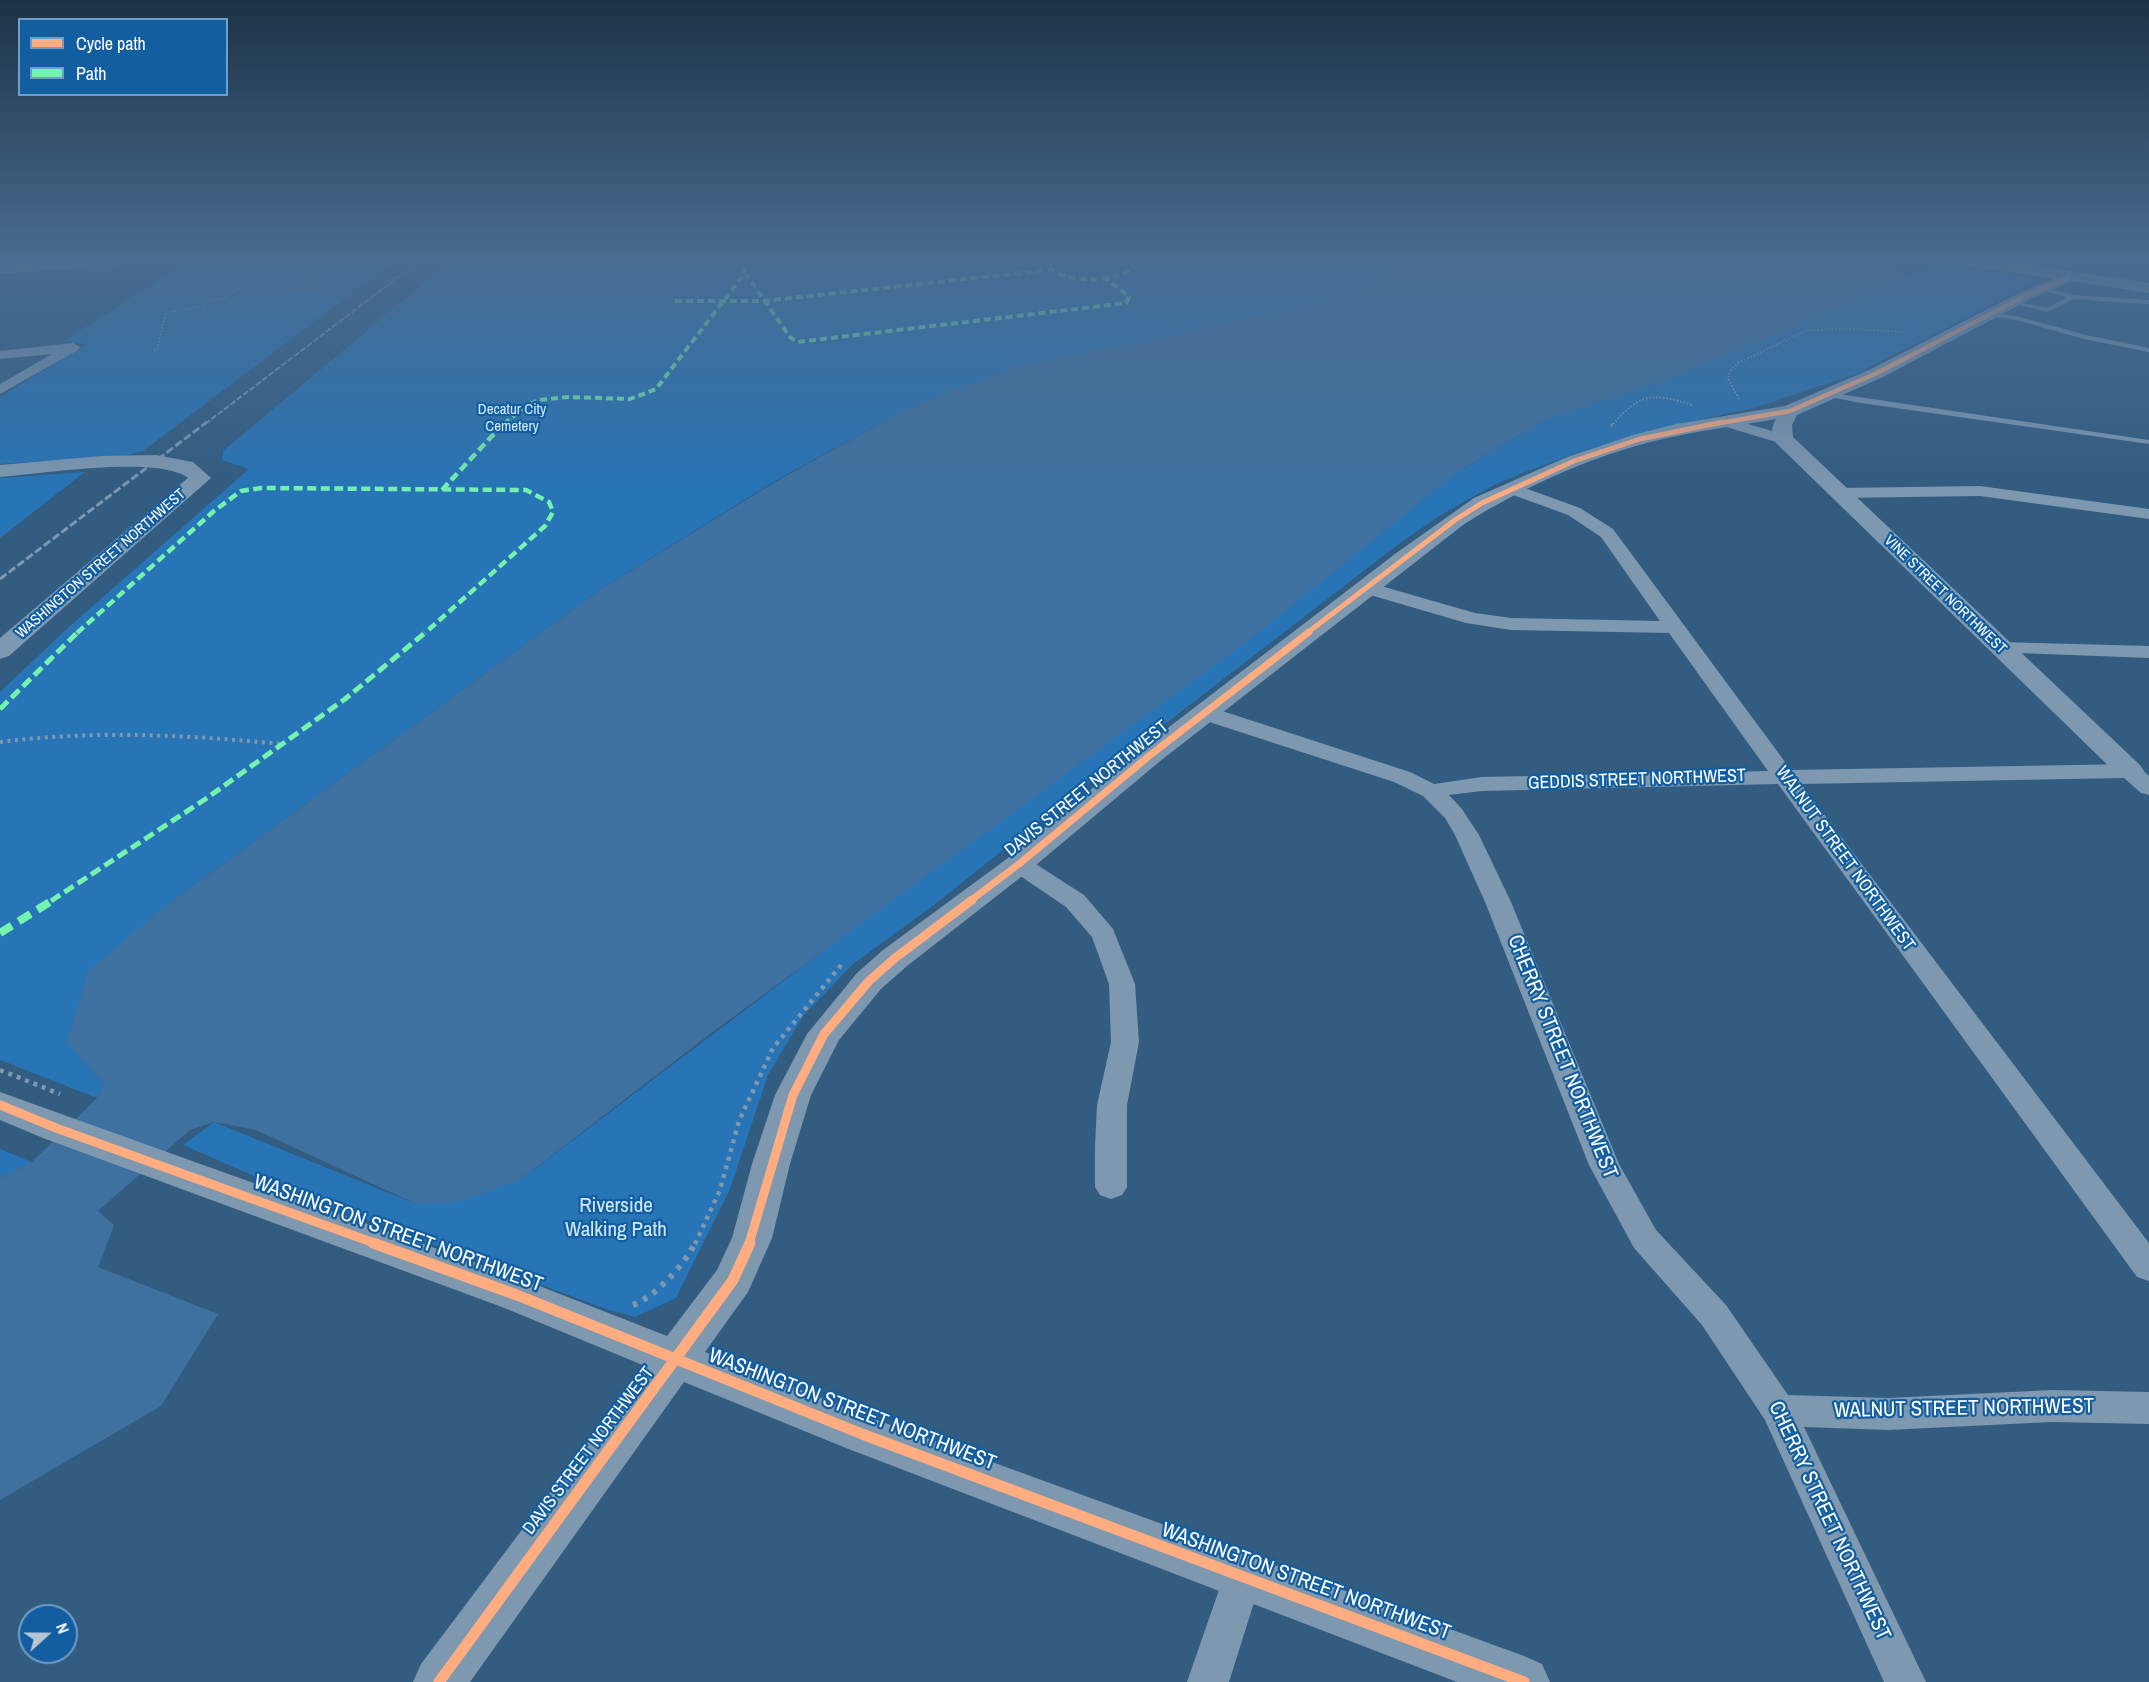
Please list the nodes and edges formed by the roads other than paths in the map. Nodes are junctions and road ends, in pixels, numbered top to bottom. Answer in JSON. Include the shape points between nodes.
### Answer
{"nodes":[{"id":1,"x":1951,"y":337,"type":"edge"},
{"id":2,"x":2089,"y":337,"type":"edge"},
{"id":3,"x":2149,"y":350,"type":"edge"},
{"id":4,"x":0,"y":355,"type":"edge"},
{"id":5,"x":0,"y":390,"type":"edge"},
{"id":6,"x":1828,"y":394,"type":"junction"},
{"id":7,"x":1790,"y":411,"type":"junction"},
{"id":8,"x":1750,"y":418,"type":"junction"},
{"id":9,"x":1728,"y":423,"type":"junction"},
{"id":10,"x":1783,"y":439,"type":"junction"},
{"id":11,"x":2149,"y":442,"type":"edge"},
{"id":12,"x":0,"y":471,"type":"edge"},
{"id":13,"x":1511,"y":489,"type":"junction"},
{"id":14,"x":1839,"y":493,"type":"junction"},
{"id":15,"x":2149,"y":514,"type":"edge"},
{"id":16,"x":1367,"y":588,"type":"junction"},
{"id":17,"x":1676,"y":627,"type":"junction"},
{"id":18,"x":2000,"y":648,"type":"junction"},
{"id":19,"x":0,"y":651,"type":"edge"},
{"id":20,"x":2149,"y":652,"type":"edge"},
{"id":21,"x":1205,"y":713,"type":"junction"},
{"id":22,"x":2130,"y":771,"type":"junction"},
{"id":23,"x":1785,"y":776,"type":"junction"},
{"id":24,"x":2149,"y":788,"type":"edge"},
{"id":25,"x":1431,"y":791,"type":"junction"},
{"id":26,"x":1019,"y":864,"type":"junction"},
{"id":27,"x":0,"y":1105,"type":"edge"},
{"id":28,"x":1111,"y":1187,"type":"dead end"},
{"id":29,"x":2149,"y":1269,"type":"edge"},
{"id":30,"x":675,"y":1360,"type":"junction"},
{"id":31,"x":2149,"y":1408,"type":"edge"},
{"id":32,"x":1778,"y":1410,"type":"junction"},
{"id":33,"x":1242,"y":1577,"type":"junction"},
{"id":34,"x":439,"y":1682,"type":"edge"},
{"id":35,"x":1208,"y":1682,"type":"edge"},
{"id":36,"x":1524,"y":1682,"type":"edge"},
{"id":37,"x":1905,"y":1682,"type":"edge"}],
"edges":[{"from":1,"to":6,"type":"street","name":"DAVIS STREET NORTHWEST"},
{"from":2,"to":3,"type":"lane"},
{"from":4,"to":5,"type":"street","via":[[73,347]]},
{"from":6,"to":7,"type":"street","name":"DAVIS STREET NORTHWEST"},
{"from":6,"to":11,"type":"lane"},
{"from":7,"to":8,"type":"street","name":"DAVIS STREET NORTHWEST"},
{"from":7,"to":10,"type":"street","via":[[1782,425]]},
{"from":8,"to":9,"type":"street","name":"DAVIS STREET NORTHWEST"},
{"from":8,"to":10,"type":"street"},
{"from":9,"to":10,"type":"street","name":"DAVIS STREET NORTHWEST"},
{"from":9,"to":13,"type":"street","name":"DAVIS STREET NORTHWEST","via":[[1640,439],[1574,461]]},
{"from":10,"to":14,"type":"street","name":"VINE STREET NORTHWEST"},
{"from":12,"to":19,"type":"street","name":"WASHINGTON STREET NORTHWEST","via":[[156,461],[186,466],[201,478]]},
{"from":13,"to":16,"type":"street","name":"DAVIS STREET NORTHWEST","via":[[1455,520]]},
{"from":13,"to":17,"type":"street","name":"WALNUT STREET NORTHWEST","via":[[1592,520],[1607,533]]},
{"from":14,"to":15,"type":"street","via":[[1980,491]]},
{"from":14,"to":18,"type":"street","name":"VINE STREET NORTHWEST"},
{"from":16,"to":17,"type":"street","via":[[1473,619],[1511,624]]},
{"from":16,"to":21,"type":"street","name":"DAVIS STREET NORTHWEST"},
{"from":17,"to":23,"type":"street","name":"WALNUT STREET NORTHWEST"},
{"from":18,"to":20,"type":"street"},
{"from":18,"to":22,"type":"street","name":"VINE STREET NORTHWEST"},
{"from":21,"to":25,"type":"street","name":"CHERRY STREET NORTHWEST","via":[[1402,777]]},
{"from":21,"to":26,"type":"street","name":"DAVIS STREET NORTHWEST"},
{"from":22,"to":23,"type":"street","name":"GEDDIS STREET NORTHWEST"},
{"from":22,"to":24,"type":"street"},
{"from":23,"to":25,"type":"street","name":"GEDDIS STREET NORTHWEST","via":[[1482,784]]},
{"from":23,"to":29,"type":"street","name":"WALNUT STREET NORTHWEST"},
{"from":25,"to":32,"type":"street","name":"CHERRY STREET NORTHWEST","via":[[1454,814],[1472,844],[1604,1165],[1635,1221],[1646,1239],[1714,1316]]},
{"from":26,"to":28,"type":"street","via":[[1075,901],[1104,934],[1122,984],[1125,1042],[1112,1105]]},
{"from":26,"to":30,"type":"street","name":"DAVIS STREET NORTHWEST","via":[[895,958],[869,981],[824,1034],[793,1095],[752,1238],[733,1280]]},
{"from":27,"to":30,"type":"street","name":"WASHINGTON STREET NORTHWEST","via":[[61,1113],[157,1165],[517,1295]]},
{"from":30,"to":33,"type":"street","name":"WASHINGTON STREET NORTHWEST"},
{"from":30,"to":34,"type":"street","name":"DAVIS STREET NORTHWEST"},
{"from":31,"to":32,"type":"street","name":"WALNUT STREET NORTHWEST","via":[[2052,1406],[1888,1414]]},
{"from":32,"to":37,"type":"street","name":"CHERRY STREET NORTHWEST"},
{"from":33,"to":35,"type":"street"},
{"from":33,"to":36,"type":"street","name":"WASHINGTON STREET NORTHWEST"}]}
